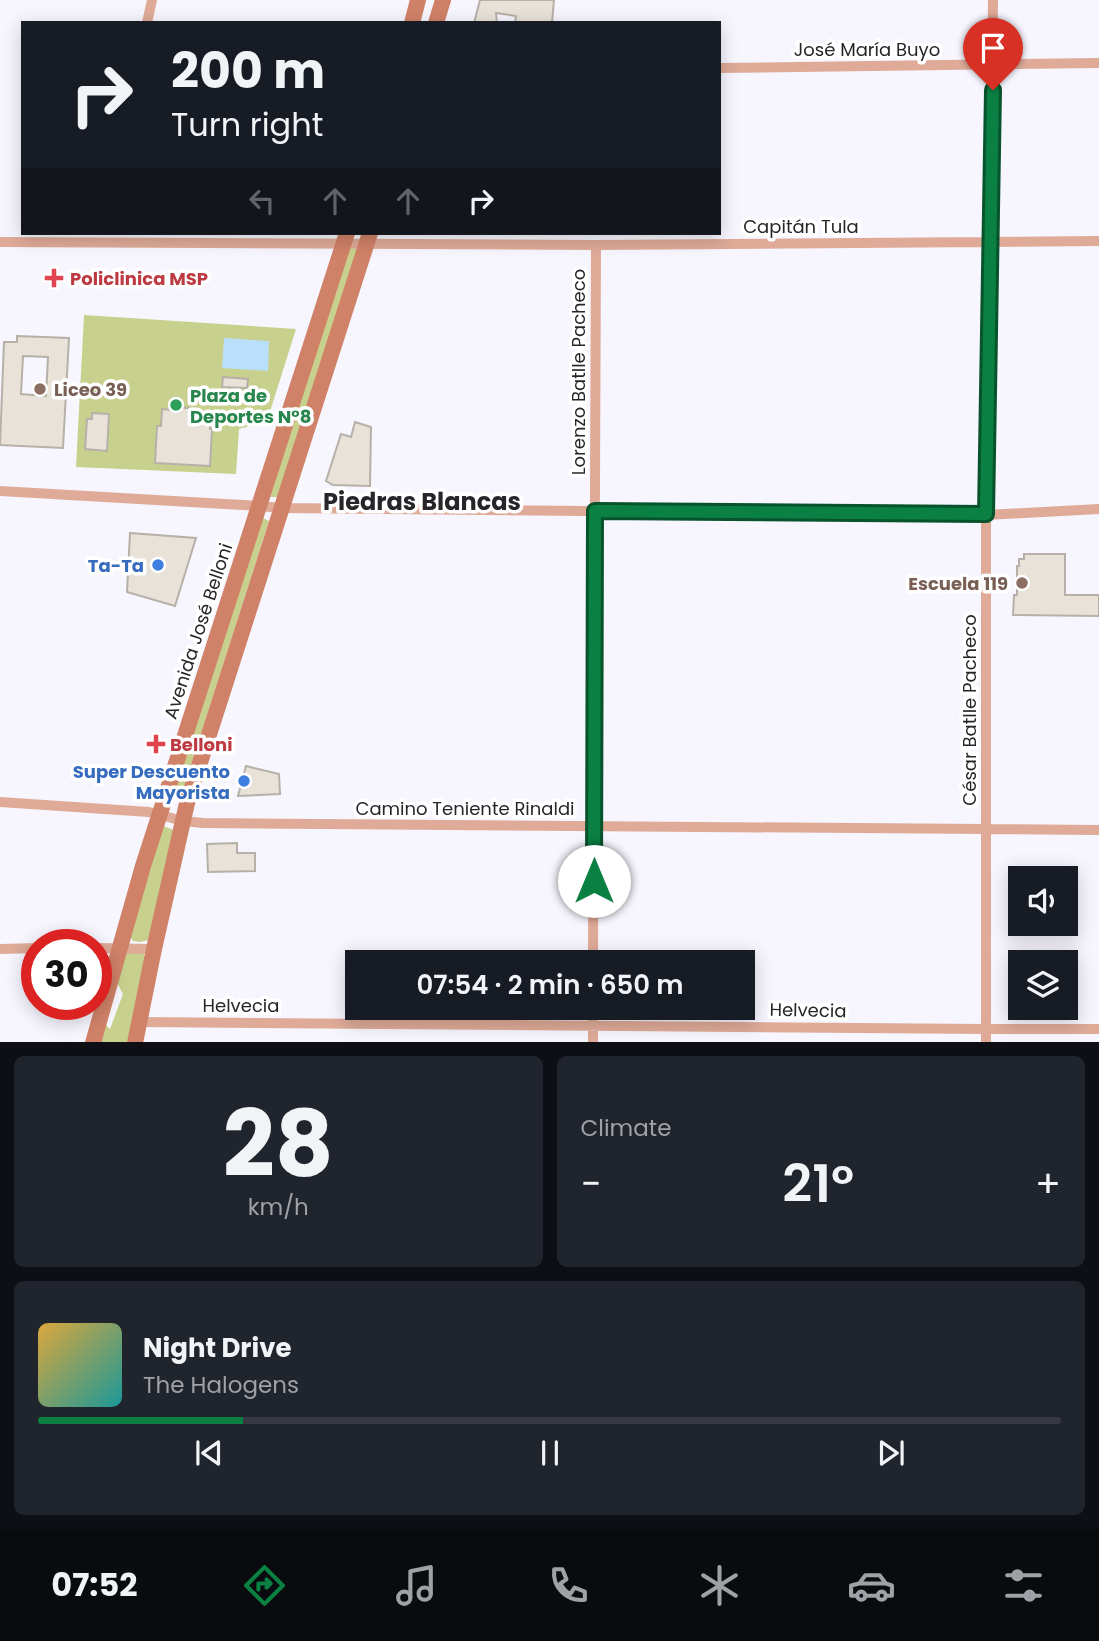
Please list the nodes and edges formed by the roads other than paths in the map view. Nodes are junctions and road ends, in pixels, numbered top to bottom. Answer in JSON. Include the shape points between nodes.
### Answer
{"nodes":[{"id":1,"x":152,"y":0,"type":"edge"},
{"id":2,"x":418,"y":0,"type":"edge"},
{"id":3,"x":443,"y":0,"type":"edge"},
{"id":4,"x":993,"y":0,"type":"edge"},
{"id":5,"x":147,"y":21,"type":"edge"},
{"id":6,"x":412,"y":21,"type":"edge"},
{"id":7,"x":437,"y":21,"type":"edge"},
{"id":8,"x":1099,"y":64,"type":"edge"},
{"id":9,"x":993,"y":65,"type":"junction"},
{"id":10,"x":721,"y":68,"type":"edge"},
{"id":11,"x":108,"y":237,"type":"edge"},
{"id":12,"x":346,"y":237,"type":"edge"},
{"id":13,"x":368,"y":238,"type":"edge"},
{"id":14,"x":0,"y":242,"type":"edge"},
{"id":15,"x":990,"y":242,"type":"junction"},
{"id":16,"x":1099,"y":242,"type":"edge"},
{"id":17,"x":596,"y":245,"type":"junction"},
{"id":18,"x":0,"y":491,"type":"edge"},
{"id":19,"x":259,"y":506,"type":"junction"},
{"id":20,"x":281,"y":509,"type":"junction"},
{"id":21,"x":1099,"y":509,"type":"edge"},
{"id":22,"x":595,"y":511,"type":"junction"},
{"id":23,"x":986,"y":514,"type":"junction"},
{"id":24,"x":0,"y":802,"type":"edge"},
{"id":25,"x":159,"y":814,"type":"junction"},
{"id":26,"x":183,"y":821,"type":"junction"},
{"id":27,"x":594,"y":827,"type":"junction"},
{"id":28,"x":986,"y":829,"type":"junction"},
{"id":29,"x":1099,"y":831,"type":"edge"},
{"id":30,"x":0,"y":948,"type":"edge"},
{"id":31,"x":21,"y":948,"type":"edge"},
{"id":32,"x":112,"y":948,"type":"edge"},
{"id":33,"x":119,"y":948,"type":"junction"},
{"id":34,"x":153,"y":949,"type":"junction"},
{"id":35,"x":593,"y":950,"type":"edge"},
{"id":36,"x":593,"y":1020,"type":"edge"},
{"id":37,"x":139,"y":1022,"type":"junction"},
{"id":38,"x":593,"y":1026,"type":"junction"},
{"id":39,"x":1099,"y":1029,"type":"edge"},
{"id":40,"x":986,"y":1030,"type":"junction"},
{"id":41,"x":93,"y":1042,"type":"edge"},
{"id":42,"x":135,"y":1042,"type":"edge"},
{"id":43,"x":593,"y":1042,"type":"edge"},
{"id":44,"x":986,"y":1042,"type":"edge"}],
"edges":[{"from":1,"to":5,"type":"street"},
{"from":2,"to":6,"type":"main road"},
{"from":3,"to":7,"type":"main road"},
{"from":4,"to":9,"type":"street","name":"César Batlle Pacheco"},
{"from":8,"to":9,"type":"street","name":"José María Buyo"},
{"from":9,"to":10,"type":"street","name":"José María Buyo"},
{"from":9,"to":15,"type":"street","name":"César Batlle Pacheco"},
{"from":11,"to":12,"type":"street","name":"Capitán Tula"},
{"from":11,"to":14,"type":"street","name":"Capitán Tula"},
{"from":12,"to":13,"type":"street","name":"Capitán Tula"},
{"from":12,"to":19,"type":"main road","name":"Avenida José Belloni"},
{"from":13,"to":17,"type":"street","name":"Capitán Tula"},
{"from":13,"to":20,"type":"main road"},
{"from":15,"to":16,"type":"street","name":"Capitán Tula"},
{"from":15,"to":17,"type":"street","name":"Capitán Tula"},
{"from":15,"to":23,"type":"street","name":"César Batlle Pacheco"},
{"from":17,"to":22,"type":"street","name":"Lorenzo Batlle Pacheco"},
{"from":18,"to":19,"type":"street"},
{"from":19,"to":20,"type":"street"},
{"from":19,"to":25,"type":"main road","name":"Avenida José Belloni"},
{"from":20,"to":22,"type":"street"},
{"from":20,"to":26,"type":"main road"},
{"from":21,"to":23,"type":"street"},
{"from":22,"to":23,"type":"street"},
{"from":22,"to":27,"type":"street","name":"Lorenzo Batlle Pacheco"},
{"from":23,"to":28,"type":"street","name":"César Batlle Pacheco"},
{"from":24,"to":25,"type":"street","name":"Camino Teniente Rinaldi"},
{"from":25,"to":26,"type":"street","name":"Camino Teniente Rinaldi"},
{"from":25,"to":33,"type":"main road","name":"Avenida José Belloni"},
{"from":26,"to":27,"type":"street","name":"Camino Teniente Rinaldi"},
{"from":26,"to":34,"type":"main road"},
{"from":27,"to":28,"type":"street","name":"Camino Teniente Rinaldi"},
{"from":27,"to":35,"type":"street","name":"Lorenzo Batlle Pacheco"},
{"from":28,"to":29,"type":"street","name":"Camino Teniente Rinaldi"},
{"from":28,"to":40,"type":"street","name":"César Batlle Pacheco"},
{"from":30,"to":31,"type":"street"},
{"from":32,"to":33,"type":"street"},
{"from":33,"to":34,"type":"street"},
{"from":33,"to":41,"type":"main road","name":"Avenida José Belloni"},
{"from":34,"to":37,"type":"main road"},
{"from":36,"to":38,"type":"street"},
{"from":37,"to":38,"type":"street","name":"Helvecia"},
{"from":37,"to":42,"type":"main road"},
{"from":38,"to":40,"type":"street","name":"Helvecia"},
{"from":38,"to":43,"type":"street"},
{"from":39,"to":40,"type":"street","name":"Helvecia"},
{"from":40,"to":44,"type":"street","name":"César Batlle Pacheco"}]}
